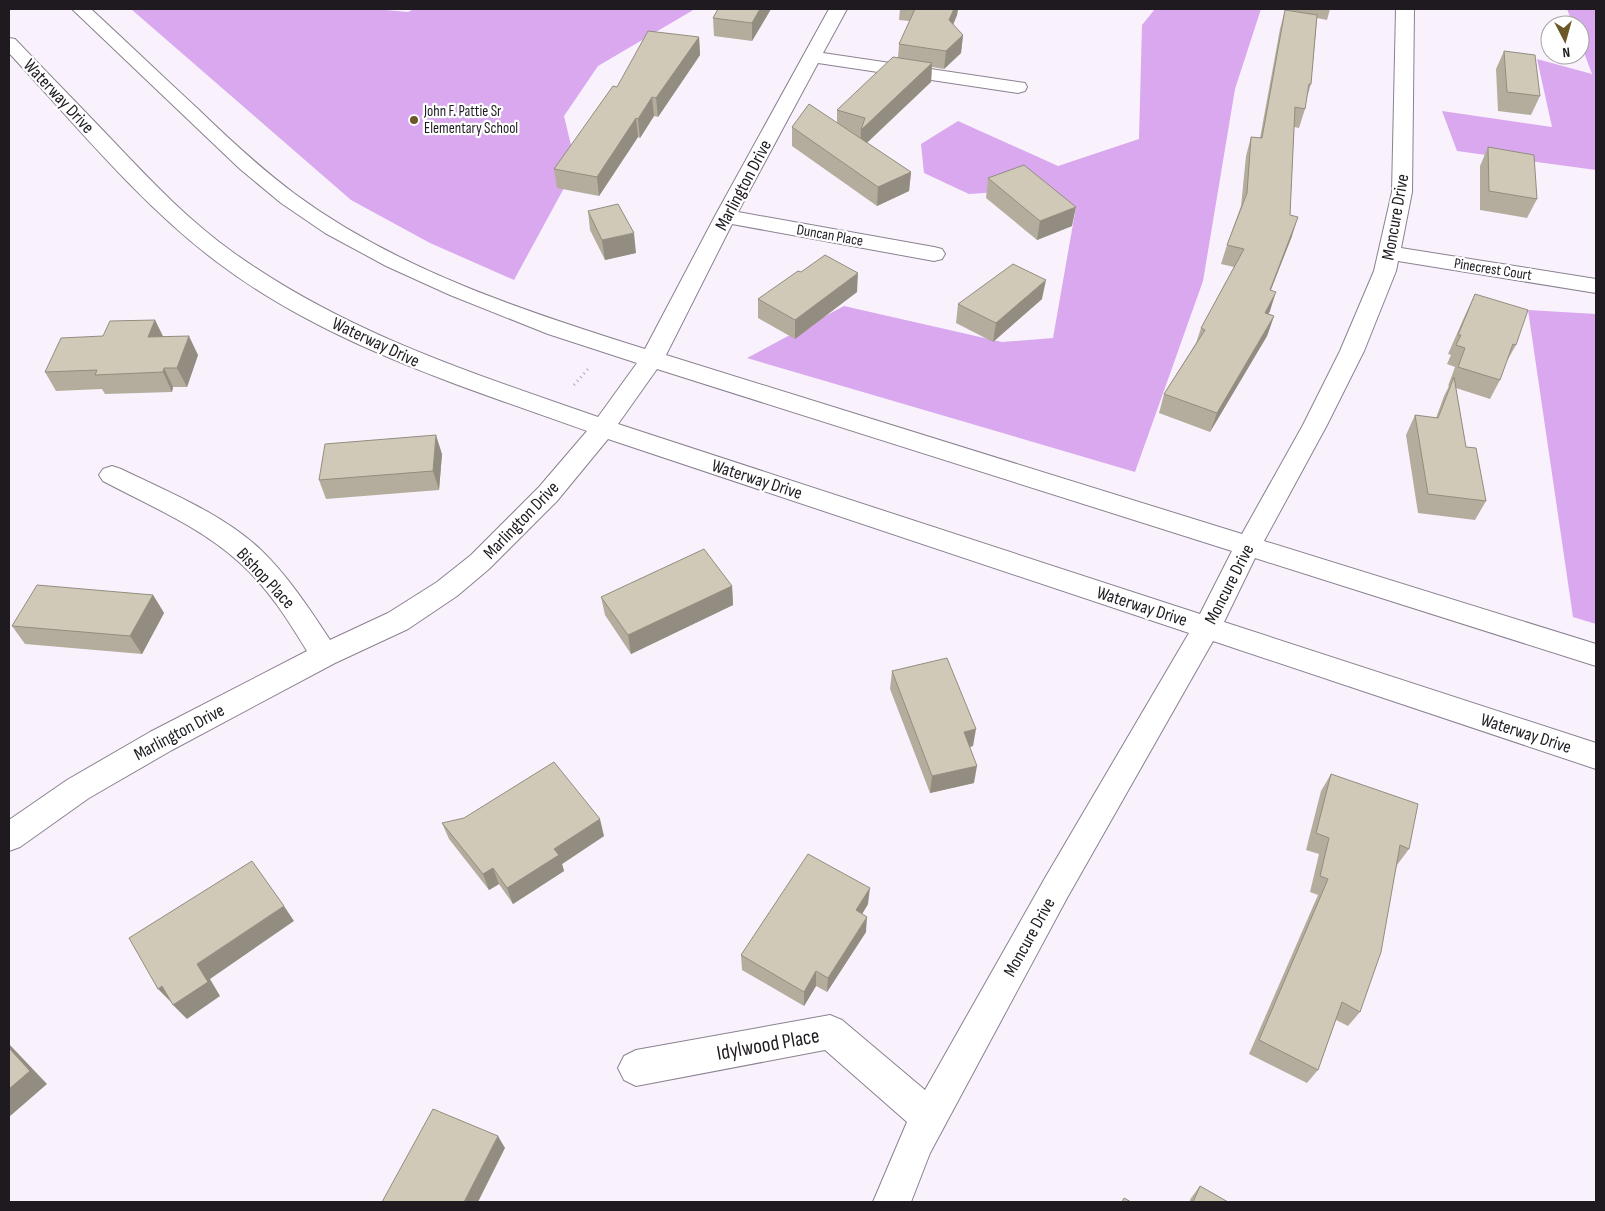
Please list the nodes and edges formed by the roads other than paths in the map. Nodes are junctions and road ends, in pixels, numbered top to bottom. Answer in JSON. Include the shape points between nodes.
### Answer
{"nodes":[{"id":1,"x":80,"y":9,"type":"edge"},
{"id":2,"x":838,"y":9,"type":"edge"},
{"id":3,"x":1405,"y":9,"type":"edge"},
{"id":4,"x":9,"y":43,"type":"edge"},
{"id":5,"x":812,"y":57,"type":"junction"},
{"id":6,"x":1018,"y":87,"type":"dead end"},
{"id":7,"x":725,"y":216,"type":"junction"},
{"id":8,"x":1390,"y":253,"type":"junction"},
{"id":9,"x":934,"y":254,"type":"dead end"},
{"id":10,"x":1596,"y":286,"type":"edge"},
{"id":11,"x":652,"y":359,"type":"junction"},
{"id":12,"x":604,"y":428,"type":"junction"},
{"id":13,"x":112,"y":475,"type":"dead end"},
{"id":14,"x":1248,"y":546,"type":"junction"},
{"id":15,"x":1207,"y":627,"type":"junction"},
{"id":16,"x":1596,"y":655,"type":"edge"},
{"id":17,"x":325,"y":656,"type":"junction"},
{"id":18,"x":1596,"y":756,"type":"edge"},
{"id":19,"x":9,"y":837,"type":"edge"},
{"id":20,"x":636,"y":1068,"type":"dead end"},
{"id":21,"x":930,"y":1118,"type":"junction"},
{"id":22,"x":892,"y":1202,"type":"edge"}],
"edges":[{"from":1,"to":11,"type":"street","via":[[252,171],[349,239],[479,300],[556,329]]},
{"from":2,"to":5,"type":"street","name":"Marlington Drive"},
{"from":3,"to":8,"type":"street","name":"Moncure Drive","via":[[1402,192]]},
{"from":4,"to":12,"type":"street","name":"Waterway Drive","via":[[165,208],[225,257],[281,295],[348,331],[423,364]]},
{"from":5,"to":6,"type":"street"},
{"from":5,"to":7,"type":"street","name":"Marlington Drive"},
{"from":7,"to":9,"type":"street","name":"Duncan Place"},
{"from":7,"to":11,"type":"street","name":"Marlington Drive"},
{"from":8,"to":10,"type":"street","name":"Pinecrest Court"},
{"from":8,"to":14,"type":"street","name":"Moncure Drive","via":[[1352,351]]},
{"from":11,"to":12,"type":"street","name":"Marlington Drive"},
{"from":11,"to":14,"type":"street"},
{"from":12,"to":15,"type":"street","name":"Waterway Drive"},
{"from":12,"to":17,"type":"street","name":"Marlington Drive","via":[[548,494],[480,562],[398,621]]},
{"from":13,"to":17,"type":"street","name":"Bishop Place","via":[[205,522],[250,556],[288,598]]},
{"from":14,"to":15,"type":"street","name":"Moncure Drive"},
{"from":14,"to":16,"type":"street"},
{"from":15,"to":18,"type":"street","name":"Waterway Drive"},
{"from":15,"to":21,"type":"street","name":"Moncure Drive","via":[[1056,888]]},
{"from":17,"to":19,"type":"street","name":"Marlington Drive","via":[[161,741],[78,789]]},
{"from":20,"to":21,"type":"street","name":"Idylwood Place","via":[[830,1032]]},
{"from":21,"to":22,"type":"street","name":"Moncure Drive","via":[[916,1142]]}]}
